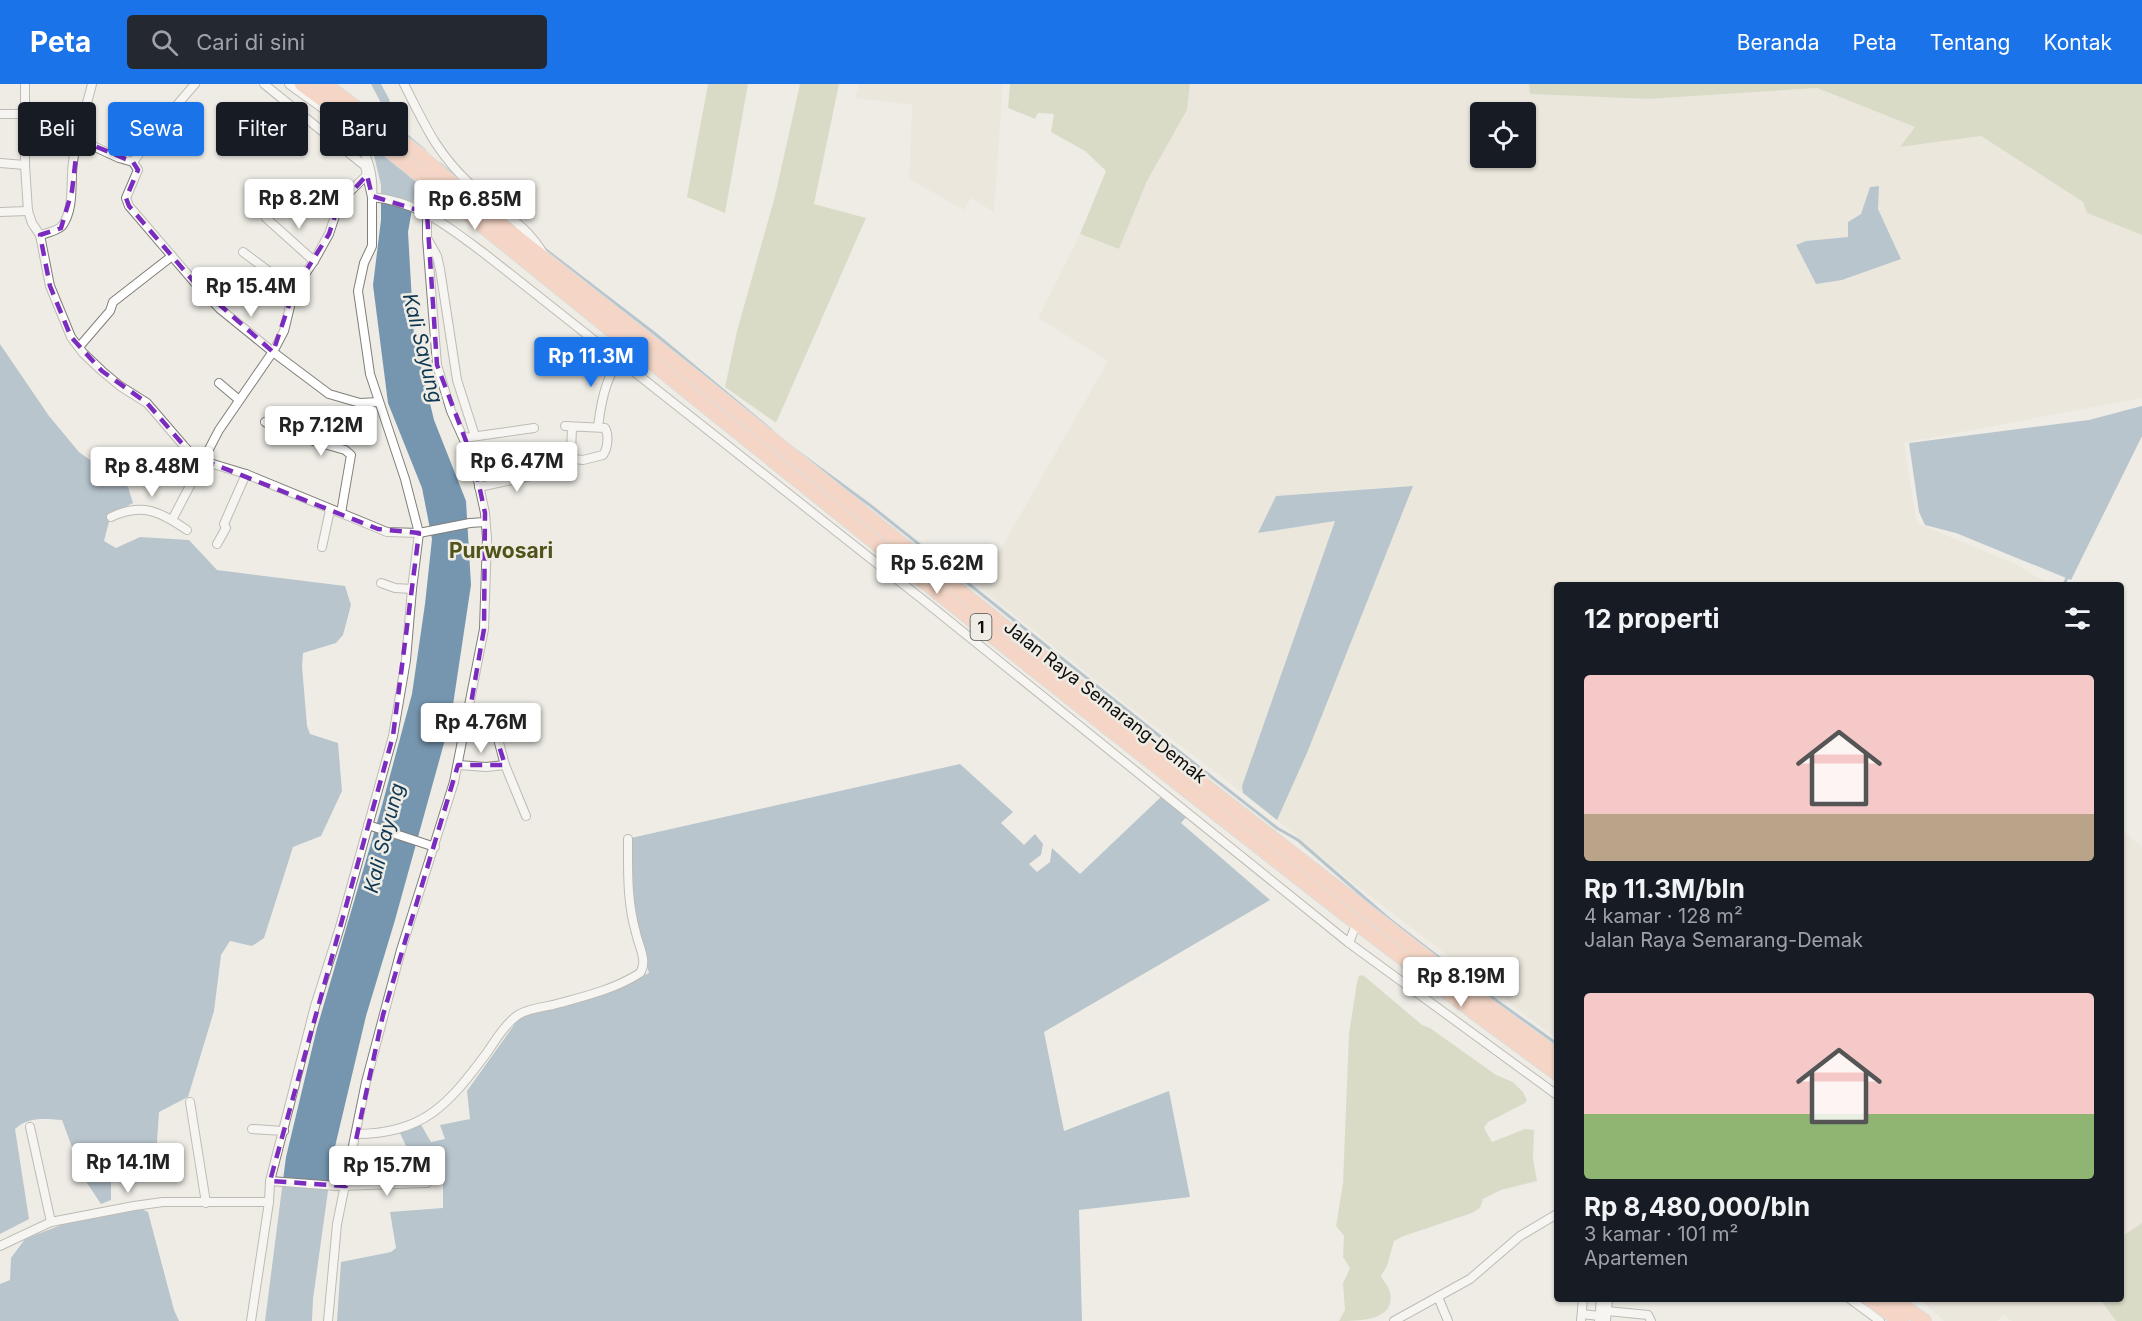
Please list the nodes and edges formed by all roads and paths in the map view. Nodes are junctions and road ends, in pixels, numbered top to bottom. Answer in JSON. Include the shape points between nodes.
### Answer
{"nodes":[{"id":1,"x":25,"y":84,"type":"edge"},
{"id":2,"x":92,"y":84,"type":"edge"},
{"id":3,"x":195,"y":84,"type":"edge"},
{"id":4,"x":264,"y":84,"type":"edge"},
{"id":5,"x":324,"y":84,"type":"edge"},
{"id":6,"x":405,"y":84,"type":"edge"},
{"id":7,"x":339,"y":88,"type":"edge"},
{"id":8,"x":293,"y":90,"type":"edge"},
{"id":9,"x":24,"y":102,"type":"edge"},
{"id":10,"x":87,"y":102,"type":"edge"},
{"id":11,"x":0,"y":114,"type":"edge"},
{"id":12,"x":18,"y":114,"type":"edge"},
{"id":13,"x":96,"y":147,"type":"edge"},
{"id":14,"x":25,"y":156,"type":"edge"},
{"id":15,"x":74,"y":156,"type":"edge"},
{"id":16,"x":133,"y":162,"type":"junction"},
{"id":17,"x":0,"y":163,"type":"edge"},
{"id":18,"x":25,"y":165,"type":"junction"},
{"id":19,"x":370,"y":172,"type":"junction"},
{"id":20,"x":439,"y":193,"type":"junction"},
{"id":21,"x":375,"y":197,"type":"junction"},
{"id":22,"x":28,"y":211,"type":"junction"},
{"id":23,"x":0,"y":212,"type":"edge"},
{"id":24,"x":427,"y":213,"type":"junction"},
{"id":25,"x":266,"y":218,"type":"dead end"},
{"id":26,"x":40,"y":235,"type":"junction"},
{"id":27,"x":427,"y":238,"type":"junction"},
{"id":28,"x":243,"y":252,"type":"dead end"},
{"id":29,"x":172,"y":256,"type":"junction"},
{"id":30,"x":314,"y":261,"type":"junction"},
{"id":31,"x":547,"y":261,"type":"junction"},
{"id":32,"x":294,"y":290,"type":"junction"},
{"id":33,"x":79,"y":347,"type":"junction"},
{"id":34,"x":273,"y":352,"type":"junction"},
{"id":35,"x":623,"y":352,"type":"junction"},
{"id":36,"x":219,"y":383,"type":"dead end"},
{"id":37,"x":238,"y":399,"type":"junction"},
{"id":38,"x":379,"y":402,"type":"junction"},
{"id":39,"x":266,"y":422,"type":"dead end"},
{"id":40,"x":598,"y":427,"type":"junction"},
{"id":41,"x":534,"y":428,"type":"dead end"},
{"id":42,"x":475,"y":436,"type":"junction"},
{"id":43,"x":464,"y":438,"type":"junction"},
{"id":44,"x":203,"y":461,"type":"junction"},
{"id":45,"x":550,"y":472,"type":"dead end"},
{"id":46,"x":246,"y":474,"type":"junction"},
{"id":47,"x":479,"y":487,"type":"junction"},
{"id":48,"x":330,"y":510,"type":"junction"},
{"id":49,"x":341,"y":513,"type":"junction"},
{"id":50,"x":864,"y":514,"type":"junction"},
{"id":51,"x":111,"y":516,"type":"dead end"},
{"id":52,"x":172,"y":520,"type":"junction"},
{"id":53,"x":485,"y":522,"type":"junction"},
{"id":54,"x":855,"y":528,"type":"junction"},
{"id":55,"x":187,"y":530,"type":"dead end"},
{"id":56,"x":423,"y":532,"type":"junction"},
{"id":57,"x":217,"y":544,"type":"dead end"},
{"id":58,"x":322,"y":547,"type":"dead end"},
{"id":59,"x":381,"y":583,"type":"dead end"},
{"id":60,"x":412,"y":589,"type":"junction"},
{"id":61,"x":468,"y":715,"type":"junction"},
{"id":62,"x":458,"y":765,"type":"junction"},
{"id":63,"x":505,"y":765,"type":"junction"},
{"id":64,"x":526,"y":816,"type":"dead end"},
{"id":65,"x":370,"y":825,"type":"junction"},
{"id":66,"x":628,"y":839,"type":"dead end"},
{"id":67,"x":434,"y":846,"type":"junction"},
{"id":68,"x":1357,"y":922,"type":"junction"},
{"id":69,"x":1349,"y":943,"type":"junction"},
{"id":70,"x":1554,"y":1054,"type":"edge"},
{"id":71,"x":1554,"y":1071,"type":"edge"},
{"id":72,"x":1554,"y":1093,"type":"edge"},
{"id":73,"x":190,"y":1102,"type":"dead end"},
{"id":74,"x":30,"y":1127,"type":"dead end"},
{"id":75,"x":252,"y":1129,"type":"dead end"},
{"id":76,"x":284,"y":1131,"type":"junction"},
{"id":77,"x":356,"y":1134,"type":"junction"},
{"id":78,"x":270,"y":1181,"type":"junction"},
{"id":79,"x":427,"y":1183,"type":"dead end"},
{"id":80,"x":342,"y":1186,"type":"junction"},
{"id":81,"x":269,"y":1202,"type":"junction"},
{"id":82,"x":206,"y":1203,"type":"junction"},
{"id":83,"x":1554,"y":1216,"type":"edge"},
{"id":84,"x":51,"y":1222,"type":"junction"},
{"id":85,"x":0,"y":1246,"type":"edge"},
{"id":86,"x":1438,"y":1297,"type":"junction"},
{"id":87,"x":1600,"y":1302,"type":"edge"},
{"id":88,"x":1607,"y":1302,"type":"edge"},
{"id":89,"x":1854,"y":1302,"type":"edge"},
{"id":90,"x":1874,"y":1302,"type":"edge"},
{"id":91,"x":1897,"y":1302,"type":"edge"},
{"id":92,"x":1582,"y":1316,"type":"edge"},
{"id":93,"x":1601,"y":1317,"type":"edge"},
{"id":94,"x":251,"y":1321,"type":"edge"},
{"id":95,"x":328,"y":1321,"type":"edge"},
{"id":96,"x":1394,"y":1321,"type":"edge"},
{"id":97,"x":1448,"y":1321,"type":"edge"},
{"id":98,"x":1651,"y":1321,"type":"edge"},
{"id":99,"x":1880,"y":1321,"type":"edge"},
{"id":100,"x":1901,"y":1321,"type":"edge"},
{"id":101,"x":1924,"y":1321,"type":"edge"}],
"edges":[{"from":1,"to":9,"type":"street"},
{"from":2,"to":10,"type":"street"},
{"from":3,"to":16,"type":"street"},
{"from":4,"to":8,"type":"street"},
{"from":5,"to":7,"type":"highway","number":"1"},
{"from":6,"to":31,"type":"street","via":[[441,153],[471,186],[530,235]]},
{"from":7,"to":31,"type":"highway","name":"Jalan Raya Semarang-Demak","number":"1","via":[[360,111]]},
{"from":8,"to":19,"type":"street"},
{"from":8,"to":19,"type":"street","via":[[342,123],[364,151]]},
{"from":8,"to":20,"type":"highway","name":"Jalan Raya Semarang-Demak","number":"1","via":[[362,128]]},
{"from":11,"to":12,"type":"street"},
{"from":13,"to":16,"type":"street"},
{"from":14,"to":18,"type":"street"},
{"from":15,"to":26,"type":"street","via":[[72,191],[62,225]]},
{"from":16,"to":29,"type":"street","via":[[138,170],[126,198],[129,206]]},
{"from":17,"to":18,"type":"street"},
{"from":18,"to":22,"type":"street"},
{"from":19,"to":21,"type":"street"},
{"from":19,"to":30,"type":"street","via":[[341,202]]},
{"from":20,"to":24,"type":"street"},
{"from":20,"to":35,"type":"highway","name":"Jalan Raya Semarang-Demak","number":"1"},
{"from":21,"to":24,"type":"street"},
{"from":21,"to":38,"type":"street","via":[[372,246],[358,291],[370,374]]},
{"from":22,"to":23,"type":"street"},
{"from":22,"to":26,"type":"street"},
{"from":24,"to":27,"type":"street"},
{"from":24,"to":35,"type":"street"},
{"from":25,"to":30,"type":"street"},
{"from":26,"to":33,"type":"street","via":[[50,286]]},
{"from":27,"to":42,"type":"street","via":[[437,256],[457,380]]},
{"from":27,"to":43,"type":"street","via":[[437,366]]},
{"from":28,"to":32,"type":"street"},
{"from":29,"to":33,"type":"street","via":[[113,302],[110,311]]},
{"from":29,"to":34,"type":"street","via":[[220,309]]},
{"from":30,"to":32,"type":"street"},
{"from":31,"to":50,"type":"highway","name":"Jalan Raya Semarang-Demak","number":"1"},
{"from":32,"to":34,"type":"street","via":[[284,331]]},
{"from":33,"to":44,"type":"street","via":[[120,386],[147,403],[193,456]]},
{"from":34,"to":37,"type":"street"},
{"from":34,"to":38,"type":"street","via":[[329,394],[360,403]]},
{"from":35,"to":40,"type":"street","via":[[603,394]]},
{"from":35,"to":54,"type":"highway","name":"Jalan Raya Semarang-Demak","number":"1"},
{"from":35,"to":69,"type":"street"},
{"from":36,"to":37,"type":"street"},
{"from":37,"to":44,"type":"street"},
{"from":38,"to":56,"type":"street"},
{"from":39,"to":49,"type":"street","via":[[351,455]]},
{"from":40,"to":40,"type":"street","via":[[568,426],[571,453],[576,461],[605,452],[607,431]]},
{"from":41,"to":42,"type":"street"},
{"from":42,"to":43,"type":"street"},
{"from":43,"to":47,"type":"street"},
{"from":44,"to":46,"type":"street"},
{"from":44,"to":52,"type":"street"},
{"from":45,"to":47,"type":"street"},
{"from":46,"to":48,"type":"street"},
{"from":46,"to":57,"type":"street"},
{"from":47,"to":53,"type":"street"},
{"from":48,"to":49,"type":"street"},
{"from":48,"to":58,"type":"street"},
{"from":49,"to":56,"type":"street","via":[[387,532]]},
{"from":50,"to":54,"type":"highway"},
{"from":50,"to":70,"type":"highway","name":"Jalan Raya Semarang-Demak","number":"1","via":[[1181,768]]},
{"from":51,"to":52,"type":"street","via":[[142,509]]},
{"from":52,"to":55,"type":"street"},
{"from":53,"to":56,"type":"street"},
{"from":53,"to":61,"type":"street","via":[[484,629]]},
{"from":54,"to":68,"type":"highway","name":"Jalan Raya Semarang-Demak","number":"1"},
{"from":56,"to":60,"type":"street"},
{"from":59,"to":60,"type":"street"},
{"from":60,"to":65,"type":"street","via":[[406,660],[393,736]]},
{"from":61,"to":62,"type":"street"},
{"from":61,"to":63,"type":"street","via":[[491,720]]},
{"from":62,"to":63,"type":"street"},
{"from":62,"to":67,"type":"street"},
{"from":63,"to":64,"type":"street"},
{"from":65,"to":67,"type":"street"},
{"from":65,"to":76,"type":"street","via":[[315,1006]]},
{"from":66,"to":77,"type":"street","via":[[629,897],[644,962],[640,973],[594,994],[520,1014],[502,1031],[450,1100],[431,1114],[412,1125],[381,1134]]},
{"from":67,"to":77,"type":"street","via":[[389,993]]},
{"from":68,"to":69,"type":"street"},
{"from":68,"to":71,"type":"highway","name":"Jalan Raya Semarang-Demak","number":"1"},
{"from":69,"to":72,"type":"street"},
{"from":73,"to":82,"type":"street"},
{"from":74,"to":84,"type":"street"},
{"from":75,"to":76,"type":"street"},
{"from":76,"to":78,"type":"street"},
{"from":77,"to":80,"type":"street"},
{"from":78,"to":80,"type":"street"},
{"from":78,"to":81,"type":"street"},
{"from":79,"to":80,"type":"street"},
{"from":80,"to":95,"type":"street"},
{"from":81,"to":82,"type":"street"},
{"from":81,"to":94,"type":"street"},
{"from":82,"to":84,"type":"street","via":[[163,1202]]},
{"from":83,"to":86,"type":"street","via":[[1520,1236],[1470,1280]]},
{"from":84,"to":85,"type":"street"},
{"from":86,"to":96,"type":"street"},
{"from":86,"to":97,"type":"street"},
{"from":87,"to":93,"type":"street"},
{"from":88,"to":93,"type":"street"},
{"from":89,"to":99,"type":"street"},
{"from":90,"to":100,"type":"highway"},
{"from":91,"to":101,"type":"highway"},
{"from":92,"to":93,"type":"street"},
{"from":93,"to":98,"type":"street","via":[[1648,1315]]}]}
